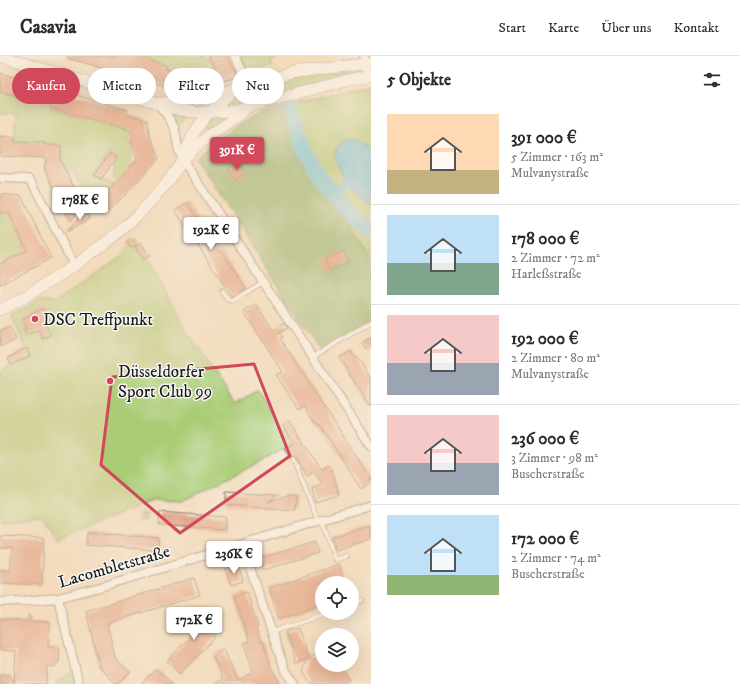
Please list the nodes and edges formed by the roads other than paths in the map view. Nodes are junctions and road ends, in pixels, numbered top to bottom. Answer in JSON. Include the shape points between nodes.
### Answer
{"nodes":[{"id":1,"x":0,"y":56,"type":"edge"},
{"id":2,"x":235,"y":56,"type":"edge"},
{"id":3,"x":367,"y":61,"type":"edge"},
{"id":4,"x":241,"y":68,"type":"edge"},
{"id":5,"x":369,"y":75,"type":"edge"},
{"id":6,"x":284,"y":76,"type":"edge"},
{"id":7,"x":232,"y":89,"type":"edge"},
{"id":8,"x":232,"y":92,"type":"edge"},
{"id":9,"x":158,"y":104,"type":"junction"},
{"id":10,"x":249,"y":107,"type":"junction"},
{"id":11,"x":209,"y":113,"type":"junction"},
{"id":12,"x":183,"y":160,"type":"junction"},
{"id":13,"x":0,"y":178,"type":"edge"},
{"id":14,"x":74,"y":266,"type":"junction"},
{"id":15,"x":263,"y":282,"type":"junction"},
{"id":16,"x":222,"y":291,"type":"dead end"},
{"id":17,"x":0,"y":310,"type":"edge"},
{"id":18,"x":371,"y":322,"type":"edge"},
{"id":19,"x":313,"y":357,"type":"junction"},
{"id":20,"x":370,"y":443,"type":"edge"},
{"id":21,"x":293,"y":459,"type":"dead end"},
{"id":22,"x":371,"y":505,"type":"edge"},
{"id":23,"x":320,"y":520,"type":"junction"},
{"id":24,"x":242,"y":544,"type":"junction"},
{"id":25,"x":348,"y":556,"type":"dead end"},
{"id":26,"x":58,"y":598,"type":"junction"},
{"id":27,"x":362,"y":601,"type":"dead end"},
{"id":28,"x":0,"y":602,"type":"edge"},
{"id":29,"x":359,"y":602,"type":"edge"},
{"id":30,"x":315,"y":617,"type":"edge"},
{"id":31,"x":271,"y":632,"type":"junction"},
{"id":32,"x":79,"y":684,"type":"edge"},
{"id":33,"x":295,"y":684,"type":"edge"}],
"edges":[{"from":1,"to":9,"type":"main road"},
{"from":2,"to":4,"type":"street"},
{"from":3,"to":5,"type":"street"},
{"from":3,"to":6,"type":"main road"},
{"from":5,"to":10,"type":"main road"},
{"from":7,"to":9,"type":"main road","via":[[199,99]]},
{"from":8,"to":11,"type":"main road"},
{"from":9,"to":11,"type":"main road","via":[[183,111]]},
{"from":9,"to":12,"type":"street","via":[[175,129]]},
{"from":10,"to":11,"type":"main road"},
{"from":10,"to":12,"type":"main road","via":[[210,135]]},
{"from":11,"to":12,"type":"main road","via":[[188,144]]},
{"from":12,"to":14,"type":"main road","via":[[167,183],[138,215]]},
{"from":12,"to":15,"type":"street"},
{"from":13,"to":14,"type":"street","via":[[28,179],[32,182]]},
{"from":14,"to":17,"type":"main road"},
{"from":15,"to":16,"type":"lane","via":[[232,301]]},
{"from":15,"to":19,"type":"street"},
{"from":18,"to":19,"type":"lane"},
{"from":19,"to":20,"type":"street"},
{"from":21,"to":23,"type":"lane"},
{"from":22,"to":23,"type":"street","name":"Lacombletstraße"},
{"from":23,"to":24,"type":"street","name":"Lacombletstraße"},
{"from":23,"to":25,"type":"lane","via":[[335,560]]},
{"from":24,"to":26,"type":"street","name":"Lacombletstraße"},
{"from":24,"to":31,"type":"street"},
{"from":26,"to":28,"type":"street","name":"Lacombletstraße"},
{"from":26,"to":32,"type":"street"},
{"from":27,"to":29,"type":"lane"},
{"from":30,"to":31,"type":"lane"},
{"from":31,"to":33,"type":"street","via":[[281,661]]}]}
